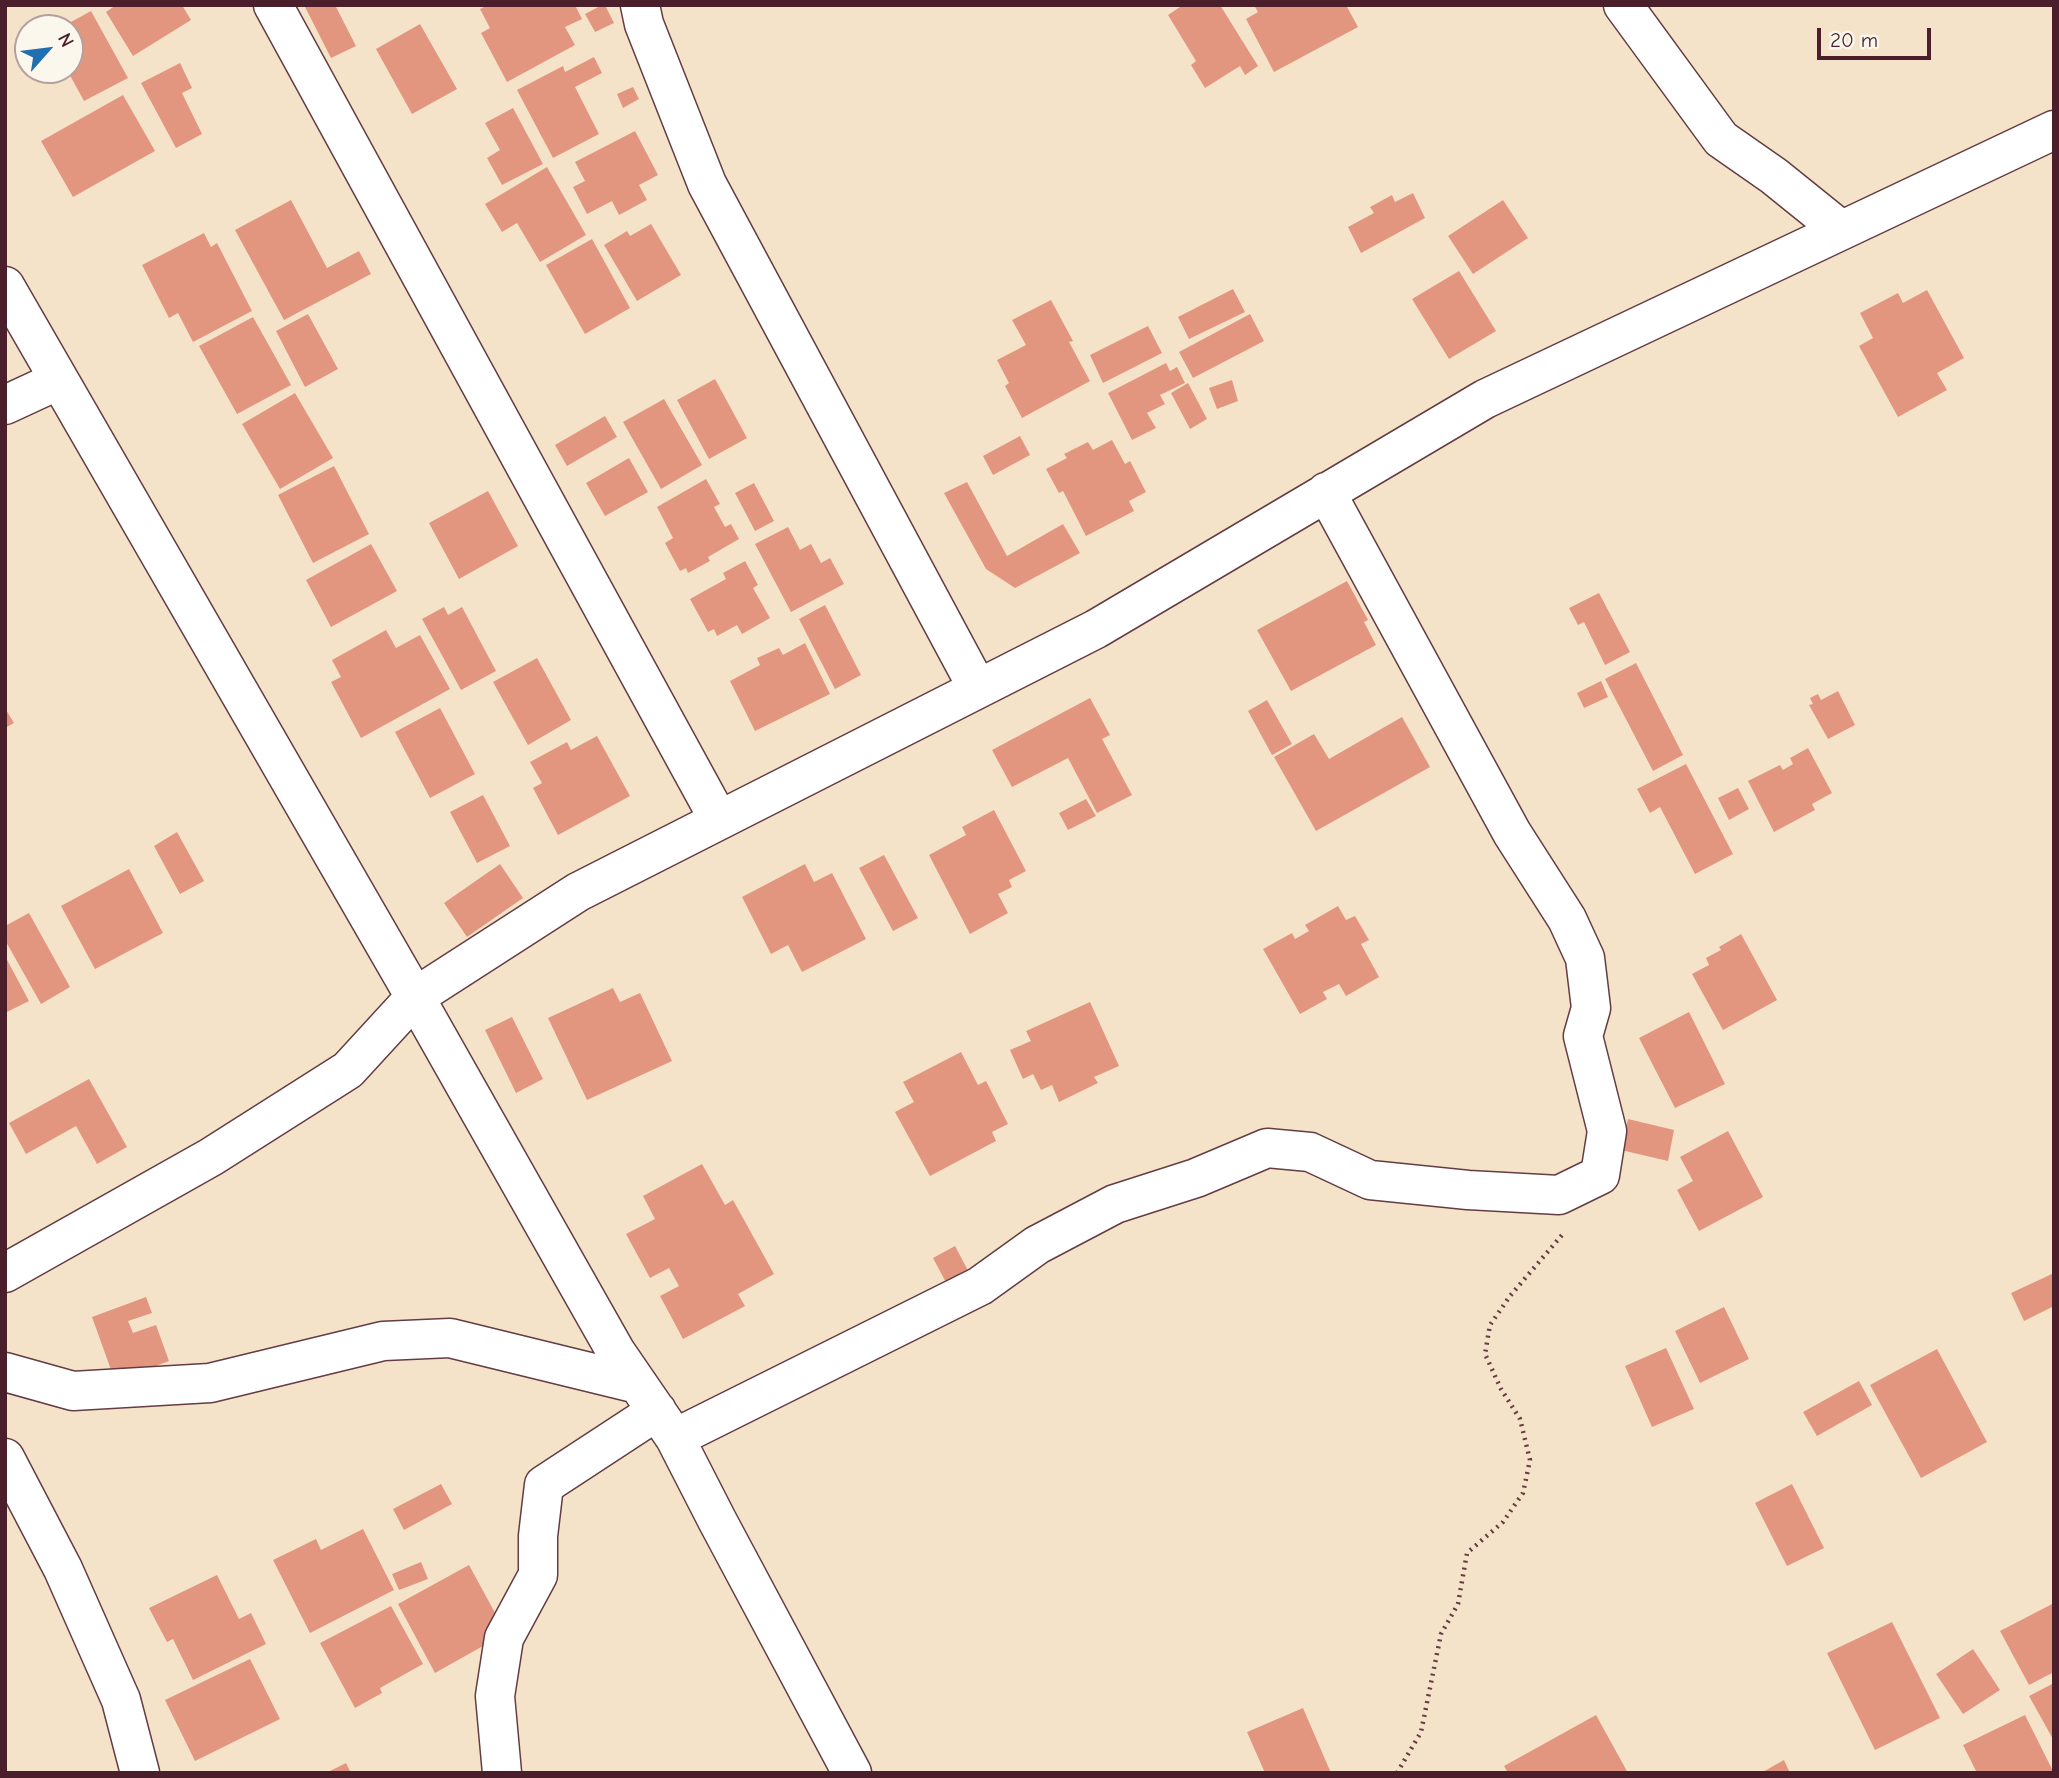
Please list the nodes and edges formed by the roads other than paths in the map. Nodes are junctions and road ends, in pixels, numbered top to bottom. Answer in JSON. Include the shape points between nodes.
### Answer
{"nodes":[{"id":1,"x":273,"y":5,"type":"edge"},
{"id":2,"x":640,"y":5,"type":"edge"},
{"id":3,"x":1623,"y":5,"type":"edge"},
{"id":4,"x":2054,"y":130,"type":"edge"},
{"id":5,"x":1841,"y":230,"type":"junction"},
{"id":6,"x":5,"y":286,"type":"edge"},
{"id":7,"x":59,"y":380,"type":"junction"},
{"id":8,"x":5,"y":405,"type":"edge"},
{"id":9,"x":1326,"y":492,"type":"junction"},
{"id":10,"x":978,"y":688,"type":"junction"},
{"id":11,"x":719,"y":820,"type":"junction"},
{"id":12,"x":415,"y":997,"type":"junction"},
{"id":13,"x":5,"y":1273,"type":"edge"},
{"id":14,"x":5,"y":1372,"type":"edge"},
{"id":15,"x":657,"y":1411,"type":"junction"},
{"id":16,"x":5,"y":1458,"type":"edge"},
{"id":17,"x":140,"y":1773,"type":"edge"},
{"id":18,"x":502,"y":1773,"type":"edge"},
{"id":19,"x":852,"y":1773,"type":"edge"}],
"edges":[{"from":1,"to":11,"type":"street"},
{"from":2,"to":10,"type":"street","via":[[708,184]]},
{"from":3,"to":5,"type":"street","via":[[1721,139]]},
{"from":4,"to":5,"type":"street"},
{"from":5,"to":9,"type":"street","via":[[1485,399]]},
{"from":6,"to":7,"type":"street"},
{"from":7,"to":8,"type":"street"},
{"from":7,"to":12,"type":"street"},
{"from":9,"to":10,"type":"street","via":[[1096,629]]},
{"from":9,"to":15,"type":"street","via":[[1585,958],[1591,1009],[1583,1036],[1606,1131],[1600,1175],[1559,1195],[1468,1189],[1370,1180],[1310,1152],[1267,1148],[1196,1178],[1115,1204],[1037,1245],[980,1286]]},
{"from":10,"to":11,"type":"street"},
{"from":11,"to":12,"type":"street","via":[[578,892]]},
{"from":12,"to":13,"type":"street","via":[[348,1070],[211,1157]]},
{"from":12,"to":15,"type":"street","via":[[616,1352]]},
{"from":14,"to":15,"type":"street","via":[[73,1391],[210,1383],[383,1341],[450,1338]]},
{"from":15,"to":18,"type":"street","via":[[544,1485],[538,1574],[504,1638],[495,1696]]},
{"from":15,"to":19,"type":"street"},
{"from":16,"to":17,"type":"street","via":[[63,1569],[121,1700]]}]}
